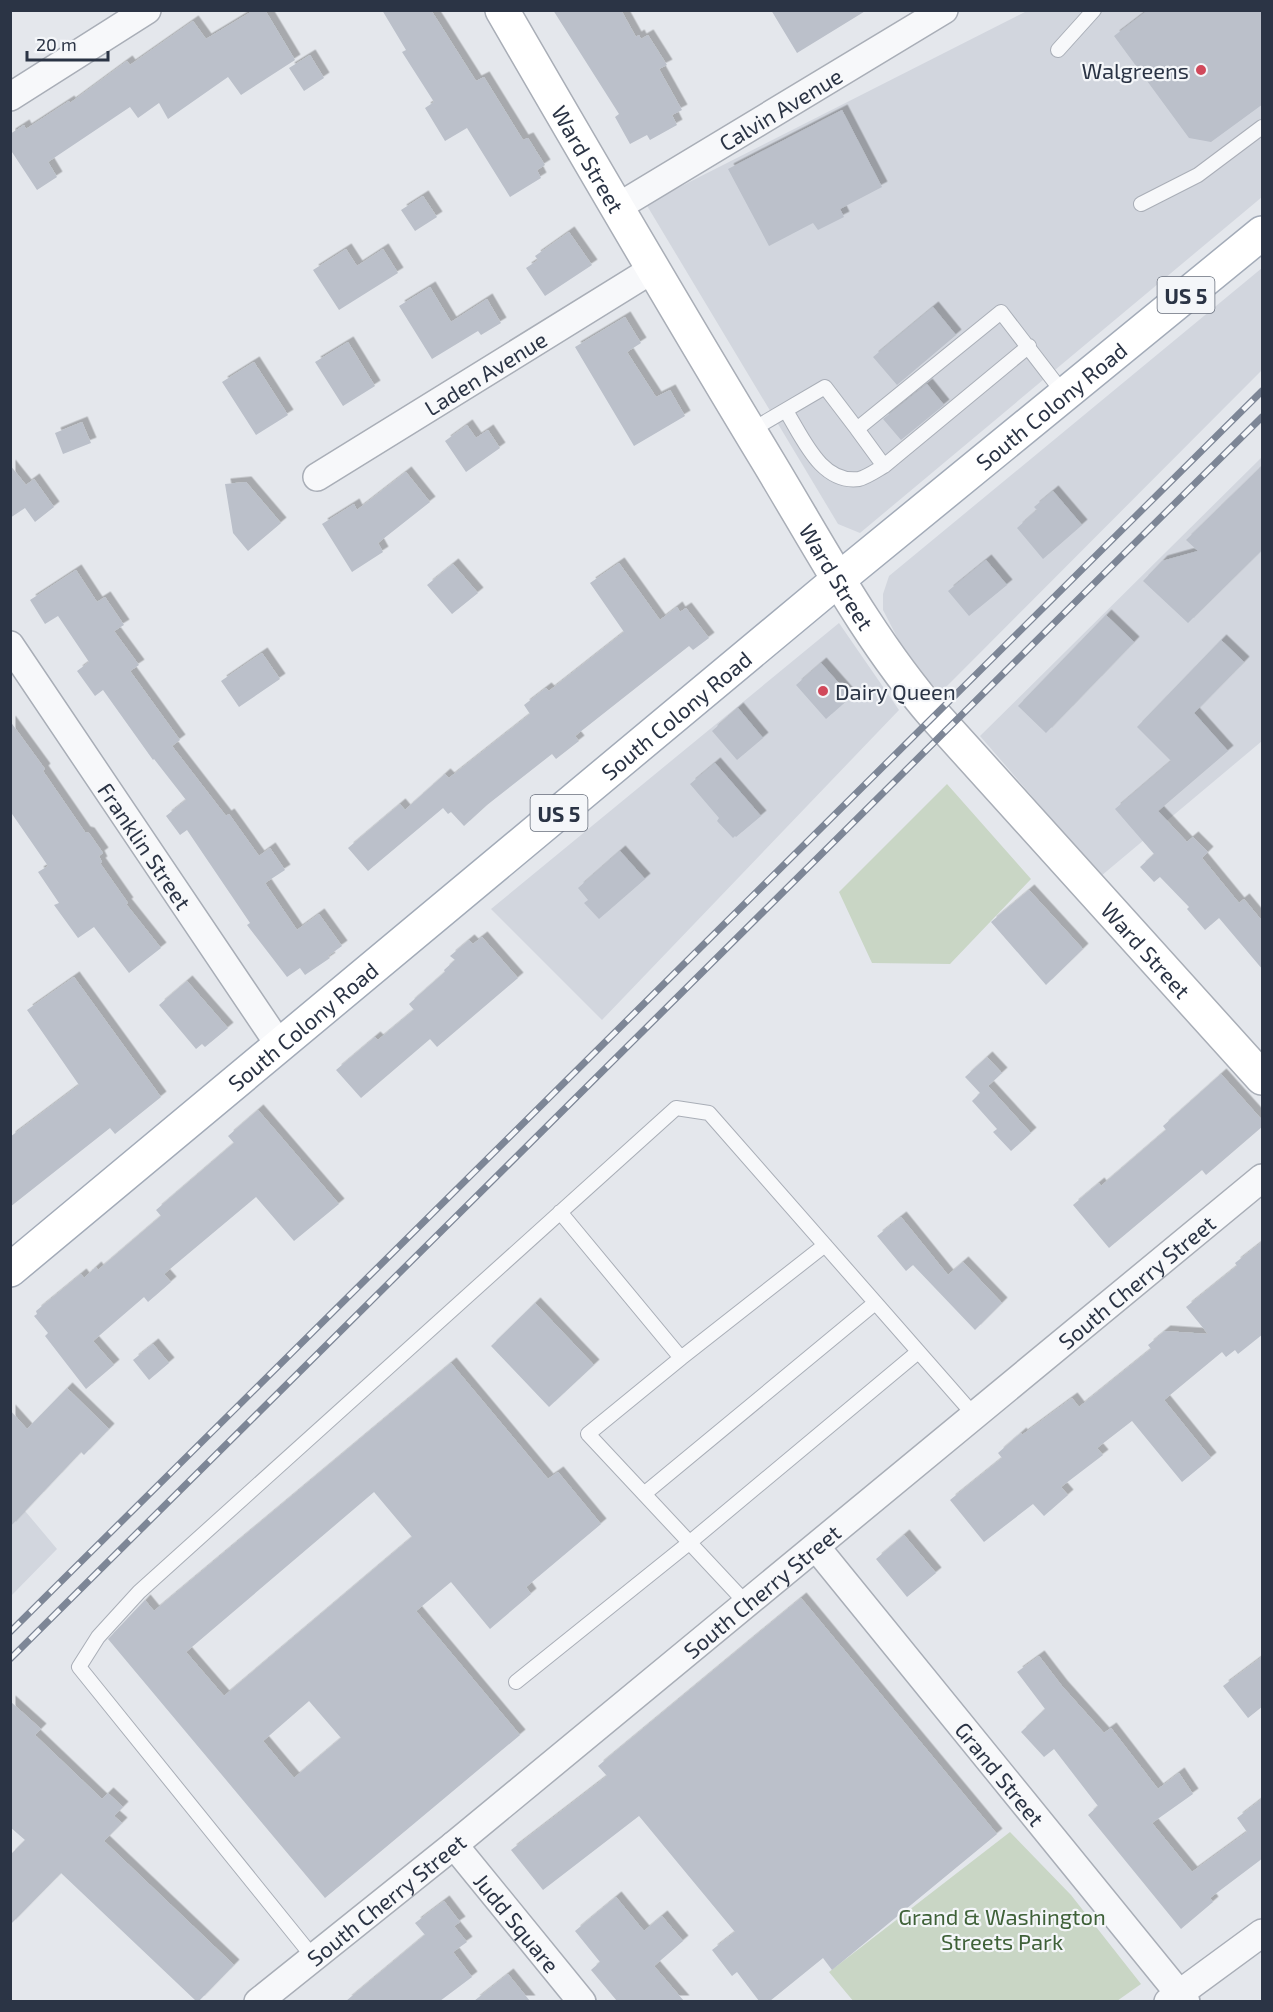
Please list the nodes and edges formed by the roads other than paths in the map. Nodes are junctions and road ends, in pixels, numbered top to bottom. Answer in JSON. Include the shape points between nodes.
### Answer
{"nodes":[{"id":1,"x":502,"y":10,"type":"edge"},
{"id":2,"x":944,"y":10,"type":"edge"},
{"id":3,"x":1094,"y":10,"type":"edge"},
{"id":4,"x":142,"y":12,"type":"edge"},
{"id":5,"x":1058,"y":50,"type":"dead end"},
{"id":6,"x":10,"y":97,"type":"edge"},
{"id":7,"x":1263,"y":127,"type":"edge"},
{"id":8,"x":1141,"y":204,"type":"dead end"},
{"id":9,"x":616,"y":208,"type":"junction"},
{"id":10,"x":1263,"y":233,"type":"edge"},
{"id":11,"x":653,"y":269,"type":"junction"},
{"id":12,"x":1029,"y":346,"type":"junction"},
{"id":13,"x":1064,"y":394,"type":"junction"},
{"id":14,"x":786,"y":411,"type":"junction"},
{"id":15,"x":857,"y":429,"type":"junction"},
{"id":16,"x":750,"y":432,"type":"junction"},
{"id":17,"x":884,"y":466,"type":"junction"},
{"id":18,"x":317,"y":477,"type":"dead end"},
{"id":19,"x":840,"y":579,"type":"junction"},
{"id":20,"x":10,"y":645,"type":"edge"},
{"id":21,"x":280,"y":1046,"type":"junction"},
{"id":22,"x":1263,"y":1078,"type":"edge"},
{"id":23,"x":1263,"y":1178,"type":"edge"},
{"id":24,"x":560,"y":1212,"type":"junction"},
{"id":25,"x":825,"y":1245,"type":"junction"},
{"id":26,"x":10,"y":1270,"type":"edge"},
{"id":27,"x":875,"y":1303,"type":"junction"},
{"id":28,"x":918,"y":1352,"type":"junction"},
{"id":29,"x":681,"y":1358,"type":"junction"},
{"id":30,"x":974,"y":1415,"type":"junction"},
{"id":31,"x":644,"y":1494,"type":"junction"},
{"id":32,"x":689,"y":1543,"type":"junction"},
{"id":33,"x":816,"y":1547,"type":"junction"},
{"id":34,"x":747,"y":1604,"type":"junction"},
{"id":35,"x":516,"y":1682,"type":"dead end"},
{"id":36,"x":454,"y":1845,"type":"junction"},
{"id":37,"x":1263,"y":1933,"type":"edge"},
{"id":38,"x":313,"y":1957,"type":"junction"},
{"id":39,"x":1178,"y":1999,"type":"edge"},
{"id":40,"x":258,"y":2001,"type":"edge"},
{"id":41,"x":582,"y":2001,"type":"edge"}],
"edges":[{"from":1,"to":9,"type":"main road","name":"Ward Street"},
{"from":2,"to":9,"type":"street","name":"Calvin Avenue"},
{"from":3,"to":5,"type":"lane"},
{"from":4,"to":6,"type":"street"},
{"from":7,"to":8,"type":"lane","via":[[1198,175]]},
{"from":9,"to":11,"type":"main road","name":"Ward Street"},
{"from":10,"to":13,"type":"main road","name":"South Colony Road","number":"US 5"},
{"from":11,"to":16,"type":"main road","name":"Ward Street"},
{"from":11,"to":18,"type":"street","name":"Laden Avenue"},
{"from":12,"to":13,"type":"lane"},
{"from":12,"to":15,"type":"lane","via":[[1001,312]]},
{"from":12,"to":17,"type":"lane"},
{"from":13,"to":19,"type":"main road","name":"South Colony Road","number":"US 5"},
{"from":14,"to":15,"type":"lane","via":[[825,387]]},
{"from":14,"to":16,"type":"lane"},
{"from":14,"to":17,"type":"lane","via":[[822,467],[840,478],[860,479]]},
{"from":15,"to":17,"type":"lane"},
{"from":16,"to":19,"type":"main road","name":"Ward Street"},
{"from":19,"to":21,"type":"main road","name":"South Colony Road","number":"US 5"},
{"from":19,"to":22,"type":"main road","name":"Ward Street","via":[[915,693]]},
{"from":20,"to":21,"type":"street","name":"Franklin Street"},
{"from":21,"to":26,"type":"main road","name":"South Colony Road","number":"US 5"},
{"from":23,"to":30,"type":"street","name":"South Cherry Street"},
{"from":24,"to":25,"type":"lane","via":[[676,1108],[709,1113]]},
{"from":24,"to":29,"type":"lane"},
{"from":24,"to":38,"type":"lane","via":[[139,1592],[98,1637],[79,1667]]},
{"from":25,"to":27,"type":"lane"},
{"from":25,"to":29,"type":"lane"},
{"from":27,"to":28,"type":"lane"},
{"from":27,"to":31,"type":"lane"},
{"from":28,"to":30,"type":"lane"},
{"from":28,"to":32,"type":"lane"},
{"from":29,"to":31,"type":"lane","via":[[588,1434]]},
{"from":30,"to":33,"type":"street","name":"South Cherry Street"},
{"from":31,"to":32,"type":"lane"},
{"from":32,"to":34,"type":"lane"},
{"from":32,"to":35,"type":"lane"},
{"from":33,"to":34,"type":"street","name":"South Cherry Street"},
{"from":33,"to":39,"type":"street","name":"Grand Street"},
{"from":34,"to":36,"type":"street","name":"South Cherry Street"},
{"from":36,"to":38,"type":"street","name":"South Cherry Street"},
{"from":36,"to":41,"type":"street","name":"Judd Square"},
{"from":37,"to":39,"type":"street"},
{"from":38,"to":40,"type":"street","name":"South Cherry Street"}]}
